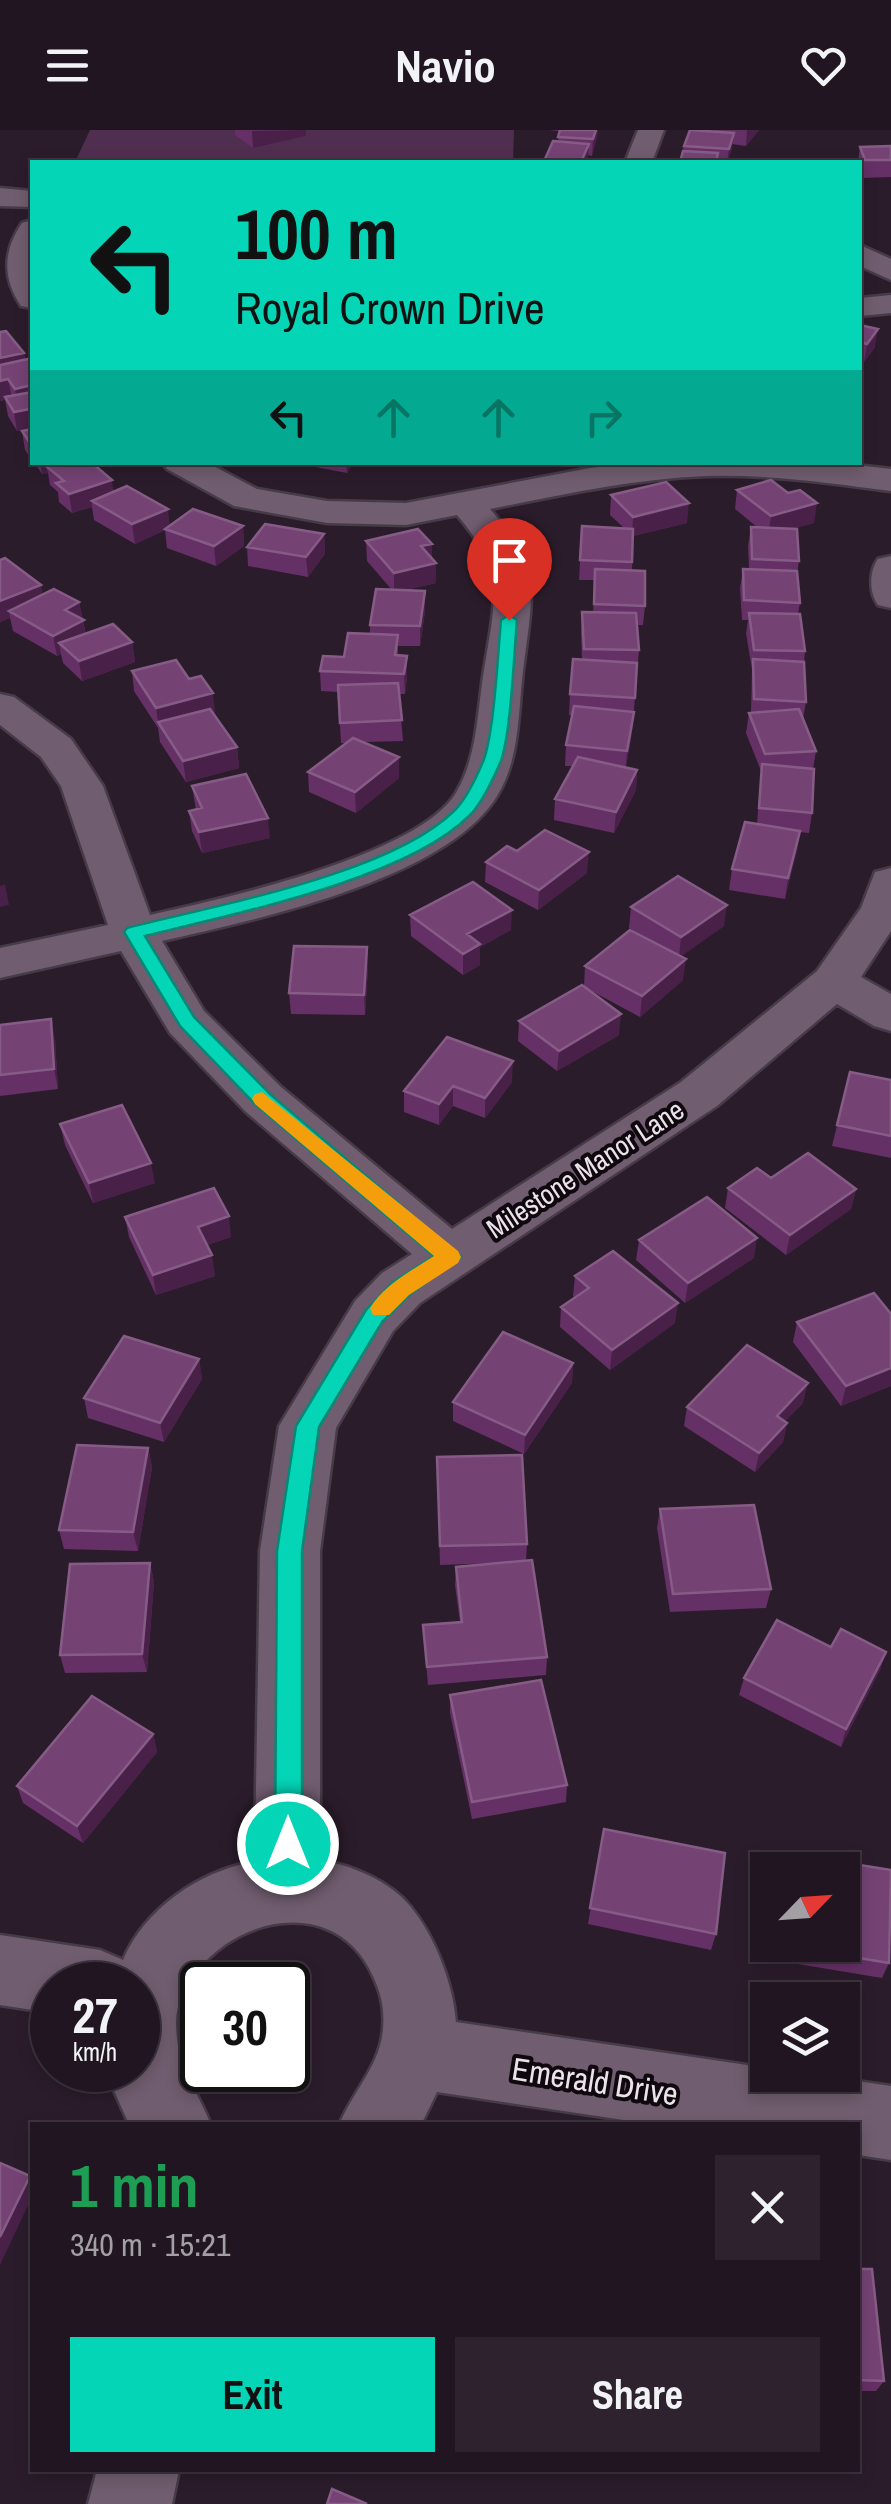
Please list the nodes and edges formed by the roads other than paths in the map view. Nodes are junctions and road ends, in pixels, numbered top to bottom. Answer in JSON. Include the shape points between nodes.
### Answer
{"nodes":[{"id":1,"x":651,"y":130,"type":"edge"},
{"id":2,"x":640,"y":160,"type":"edge"},
{"id":3,"x":0,"y":197,"type":"edge"},
{"id":4,"x":30,"y":199,"type":"edge"},
{"id":5,"x":30,"y":233,"type":"edge"},
{"id":6,"x":862,"y":255,"type":"edge"},
{"id":7,"x":891,"y":270,"type":"edge"},
{"id":8,"x":30,"y":296,"type":"edge"},
{"id":9,"x":891,"y":304,"type":"edge"},
{"id":10,"x":862,"y":307,"type":"edge"},
{"id":11,"x":185,"y":465,"type":"edge"},
{"id":12,"x":891,"y":480,"type":"edge"},
{"id":13,"x":468,"y":504,"type":"junction"},
{"id":14,"x":891,"y":567,"type":"edge"},
{"id":15,"x":891,"y":597,"type":"edge"},
{"id":16,"x":0,"y":706,"type":"edge"},
{"id":17,"x":891,"y":882,"type":"edge"},
{"id":18,"x":133,"y":932,"type":"junction"},
{"id":19,"x":0,"y":964,"type":"edge"},
{"id":20,"x":834,"y":982,"type":"junction"},
{"id":21,"x":891,"y":1015,"type":"edge"},
{"id":22,"x":450,"y":1257,"type":"junction"},
{"id":23,"x":281,"y":1886,"type":"junction"},
{"id":24,"x":156,"y":1962,"type":"edge"},
{"id":25,"x":0,"y":1970,"type":"edge"},
{"id":26,"x":30,"y":1974,"type":"edge"},
{"id":27,"x":418,"y":2054,"type":"junction"},
{"id":28,"x":153,"y":2092,"type":"edge"},
{"id":29,"x":172,"y":2122,"type":"edge"},
{"id":30,"x":379,"y":2122,"type":"edge"},
{"id":31,"x":891,"y":2123,"type":"edge"},
{"id":32,"x":138,"y":2472,"type":"edge"},
{"id":33,"x":130,"y":2504,"type":"edge"}],
"edges":[{"from":1,"to":2,"type":"street"},
{"from":3,"to":4,"type":"street"},
{"from":5,"to":8,"type":"street","via":[[20,255]]},
{"from":6,"to":7,"type":"street"},
{"from":9,"to":10,"type":"street"},
{"from":11,"to":13,"type":"street","via":[[247,498],[326,512],[406,514]]},
{"from":12,"to":13,"type":"street","via":[[704,466],[590,479]]},
{"from":13,"to":18,"type":"street","via":[[504,549],[513,584],[494,759],[466,810],[386,860],[243,906]]},
{"from":14,"to":15,"type":"street"},
{"from":16,"to":18,"type":"street","via":[[56,748],[82,786]]},
{"from":17,"to":20,"type":"street","name":"Milestone Manor Lane","via":[[883,909]]},
{"from":18,"to":19,"type":"street"},
{"from":18,"to":22,"type":"street","via":[[187,1022],[262,1099]]},
{"from":20,"to":21,"type":"street"},
{"from":20,"to":22,"type":"street","name":"Milestone Manor Lane","via":[[699,1094]]},
{"from":22,"to":23,"type":"street","name":"Milestone Manor Lane","via":[[401,1288],[374,1316],[308,1426],[290,1551],[288,1844]]},
{"from":23,"to":24,"type":"street","via":[[234,1896],[194,1920]]},
{"from":23,"to":27,"type":"street","via":[[327,1892],[379,1921],[406,1958],[420,2004]]},
{"from":25,"to":26,"type":"street"},
{"from":27,"to":30,"type":"street"},
{"from":27,"to":31,"type":"street","name":"Emerald Drive"},
{"from":28,"to":29,"type":"street"},
{"from":32,"to":33,"type":"street"}]}
